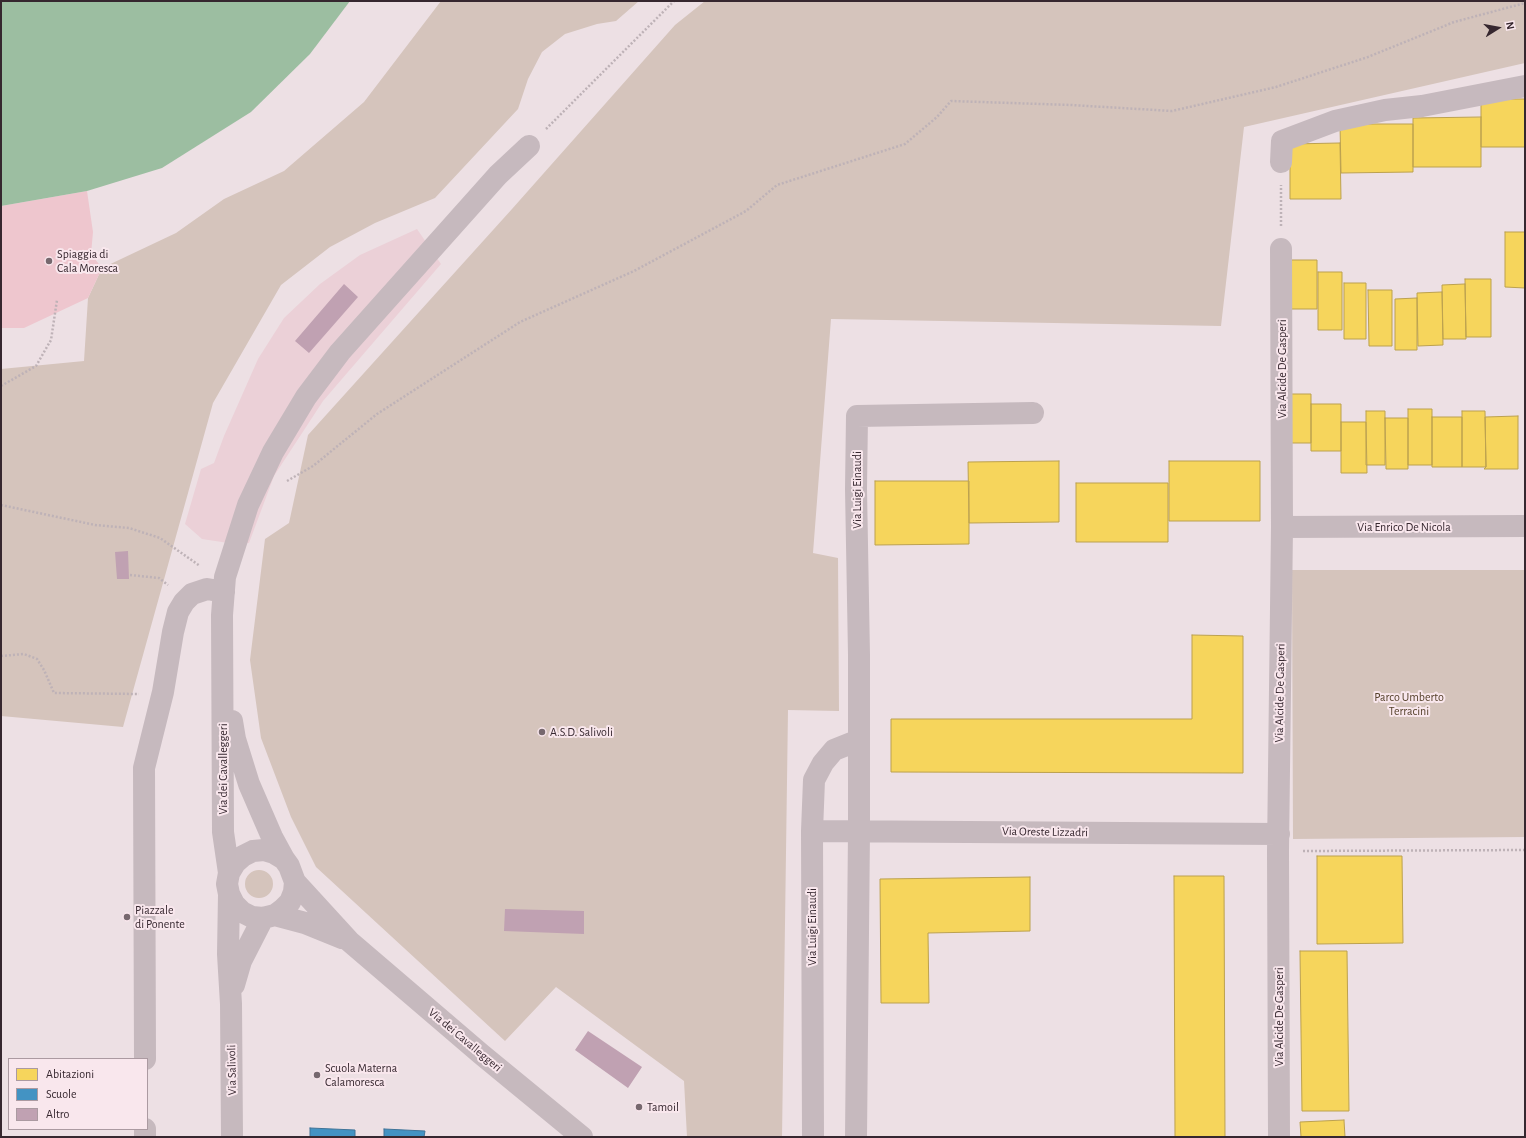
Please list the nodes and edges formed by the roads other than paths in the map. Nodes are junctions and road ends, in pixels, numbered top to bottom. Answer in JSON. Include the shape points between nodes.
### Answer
{"nodes":[{"id":1,"x":1525,"y":86,"type":"edge"},
{"id":2,"x":529,"y":146,"type":"road end"},
{"id":3,"x":1281,"y":162,"type":"road end"},
{"id":4,"x":1281,"y":249,"type":"road end"},
{"id":5,"x":1033,"y":413,"type":"dead end"},
{"id":6,"x":1525,"y":526,"type":"edge"},
{"id":7,"x":1282,"y":527,"type":"junction"},
{"id":8,"x":225,"y":585,"type":"junction"},
{"id":9,"x":223,"y":664,"type":"junction"},
{"id":10,"x":859,"y":740,"type":"junction"},
{"id":11,"x":812,"y":831,"type":"junction"},
{"id":12,"x":859,"y":831,"type":"junction"},
{"id":13,"x":1279,"y":843,"type":"junction"},
{"id":14,"x":284,"y":859,"type":"junction"},
{"id":15,"x":229,"y":873,"type":"junction"},
{"id":16,"x":295,"y":882,"type":"junction"},
{"id":17,"x":229,"y":894,"type":"junction"},
{"id":18,"x":269,"y":916,"type":"junction"},
{"id":19,"x":349,"y":941,"type":"junction"},
{"id":20,"x":230,"y":1004,"type":"junction"},
{"id":21,"x":145,"y":1058,"type":"edge"},
{"id":22,"x":575,"y":1135,"type":"edge"},
{"id":23,"x":232,"y":1137,"type":"edge"},
{"id":24,"x":813,"y":1137,"type":"edge"},
{"id":25,"x":856,"y":1137,"type":"edge"},
{"id":26,"x":1279,"y":1137,"type":"edge"}],
"edges":[{"from":1,"to":3,"type":"street","via":[[1335,121],[1282,140]]},
{"from":2,"to":8,"type":"street","name":"Via dei Cavalleggeri","via":[[498,175],[345,347],[306,397],[273,452],[248,505]]},
{"from":4,"to":7,"type":"street","name":"Via Alcide De Gasperi"},
{"from":5,"to":10,"type":"street","name":"Via Luigi Einaudi","via":[[857,416]]},
{"from":6,"to":7,"type":"street","name":"Via Enrico De Nicola"},
{"from":7,"to":13,"type":"street","name":"Via Alcide De Gasperi"},
{"from":8,"to":9,"type":"street","name":"Via dei Cavalleggeri","via":[[222,615]]},
{"from":8,"to":21,"type":"street","via":[[192,594],[178,612],[163,692],[144,768]]},
{"from":9,"to":14,"type":"street","name":"Via dei Cavalleggeri","via":[[235,739],[249,784]]},
{"from":9,"to":15,"type":"street","name":"Via dei Cavalleggeri","via":[[222,832]]},
{"from":10,"to":11,"type":"street","name":"Via Luigi Einaudi","via":[[834,750],[814,780]]},
{"from":10,"to":12,"type":"street","name":"Via Luigi Einaudi"},
{"from":11,"to":12,"type":"street","name":"Via Oreste Lizzadri"},
{"from":11,"to":24,"type":"street","name":"Via Luigi Einaudi"},
{"from":12,"to":13,"type":"street","name":"Via Oreste Lizzadri"},
{"from":12,"to":25,"type":"street","name":"Via Luigi Einaudi"},
{"from":13,"to":26,"type":"street","name":"Via Alcide De Gasperi"},
{"from":14,"to":15,"type":"street","via":[[264,850],[253,851],[235,863]]},
{"from":14,"to":16,"type":"street","name":"Via dei Cavalleggeri"},
{"from":15,"to":17,"type":"street","name":"Via dei Cavalleggeri"},
{"from":16,"to":18,"type":"street","via":[[290,902]]},
{"from":16,"to":19,"type":"street","name":"Via dei Cavalleggeri"},
{"from":17,"to":18,"type":"street","name":"Via dei Cavalleggeri","via":[[242,912],[252,917]]},
{"from":17,"to":20,"type":"street","name":"Via Salivoli"},
{"from":18,"to":19,"type":"street","name":"Via dei Cavalleggeri","via":[[305,923]]},
{"from":18,"to":20,"type":"street","name":"Via Salivoli","via":[[241,961]]},
{"from":19,"to":22,"type":"street","name":"Via dei Cavalleggeri"},
{"from":20,"to":23,"type":"street","name":"Via Salivoli"}]}
